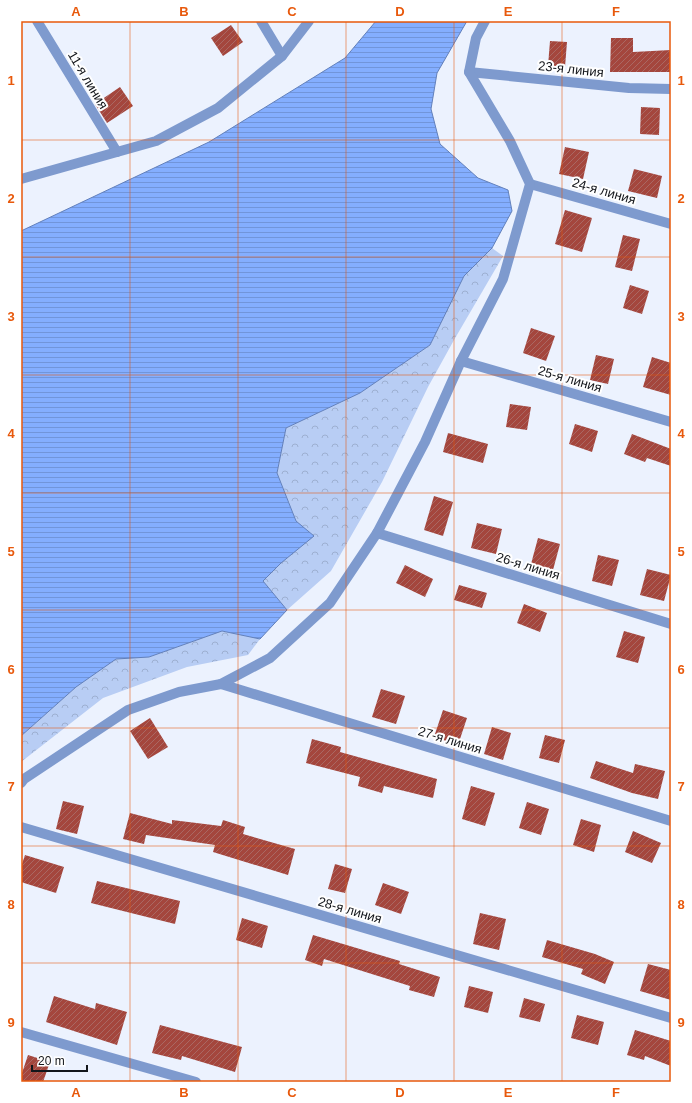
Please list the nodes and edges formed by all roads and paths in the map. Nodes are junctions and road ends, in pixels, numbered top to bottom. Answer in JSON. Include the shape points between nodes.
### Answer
{"nodes":[{"id":1,"x":37,"y":21,"type":"edge"},
{"id":2,"x":261,"y":21,"type":"edge"},
{"id":3,"x":309,"y":21,"type":"edge"},
{"id":4,"x":486,"y":21,"type":"edge"},
{"id":5,"x":282,"y":56,"type":"junction"},
{"id":6,"x":470,"y":72,"type":"junction"},
{"id":7,"x":671,"y":89,"type":"edge"},
{"id":8,"x":117,"y":152,"type":"junction"},
{"id":9,"x":21,"y":179,"type":"edge"},
{"id":10,"x":530,"y":184,"type":"junction"},
{"id":11,"x":671,"y":224,"type":"edge"},
{"id":12,"x":461,"y":361,"type":"junction"},
{"id":13,"x":671,"y":422,"type":"edge"},
{"id":14,"x":377,"y":533,"type":"junction"},
{"id":15,"x":671,"y":624,"type":"edge"},
{"id":16,"x":221,"y":684,"type":"junction"},
{"id":17,"x":21,"y":783,"type":"edge"},
{"id":18,"x":671,"y":821,"type":"edge"},
{"id":19,"x":21,"y":827,"type":"edge"},
{"id":20,"x":671,"y":1018,"type":"edge"},
{"id":21,"x":21,"y":1032,"type":"edge"},
{"id":22,"x":196,"y":1082,"type":"edge"}],
"edges":[{"from":1,"to":8,"type":"street","name":"11-я линия"},
{"from":2,"to":5,"type":"street"},
{"from":3,"to":5,"type":"street"},
{"from":4,"to":6,"type":"street","via":[[476,38]]},
{"from":5,"to":8,"type":"street","via":[[218,108],[156,141]]},
{"from":6,"to":7,"type":"street","name":"23-я линия","via":[[629,88]]},
{"from":6,"to":10,"type":"street","via":[[510,141]]},
{"from":8,"to":9,"type":"street"},
{"from":10,"to":11,"type":"street","name":"24-я линия"},
{"from":10,"to":12,"type":"street","via":[[503,278]]},
{"from":12,"to":13,"type":"street","name":"25-я линия"},
{"from":12,"to":14,"type":"street","via":[[425,442]]},
{"from":14,"to":15,"type":"street","name":"26-я линия"},
{"from":14,"to":16,"type":"street","via":[[330,604],[270,658]]},
{"from":16,"to":17,"type":"street","via":[[178,692],[128,710]]},
{"from":16,"to":18,"type":"street","name":"27-я линия"},
{"from":19,"to":20,"type":"street","name":"28-я линия"},
{"from":21,"to":22,"type":"street"}]}
